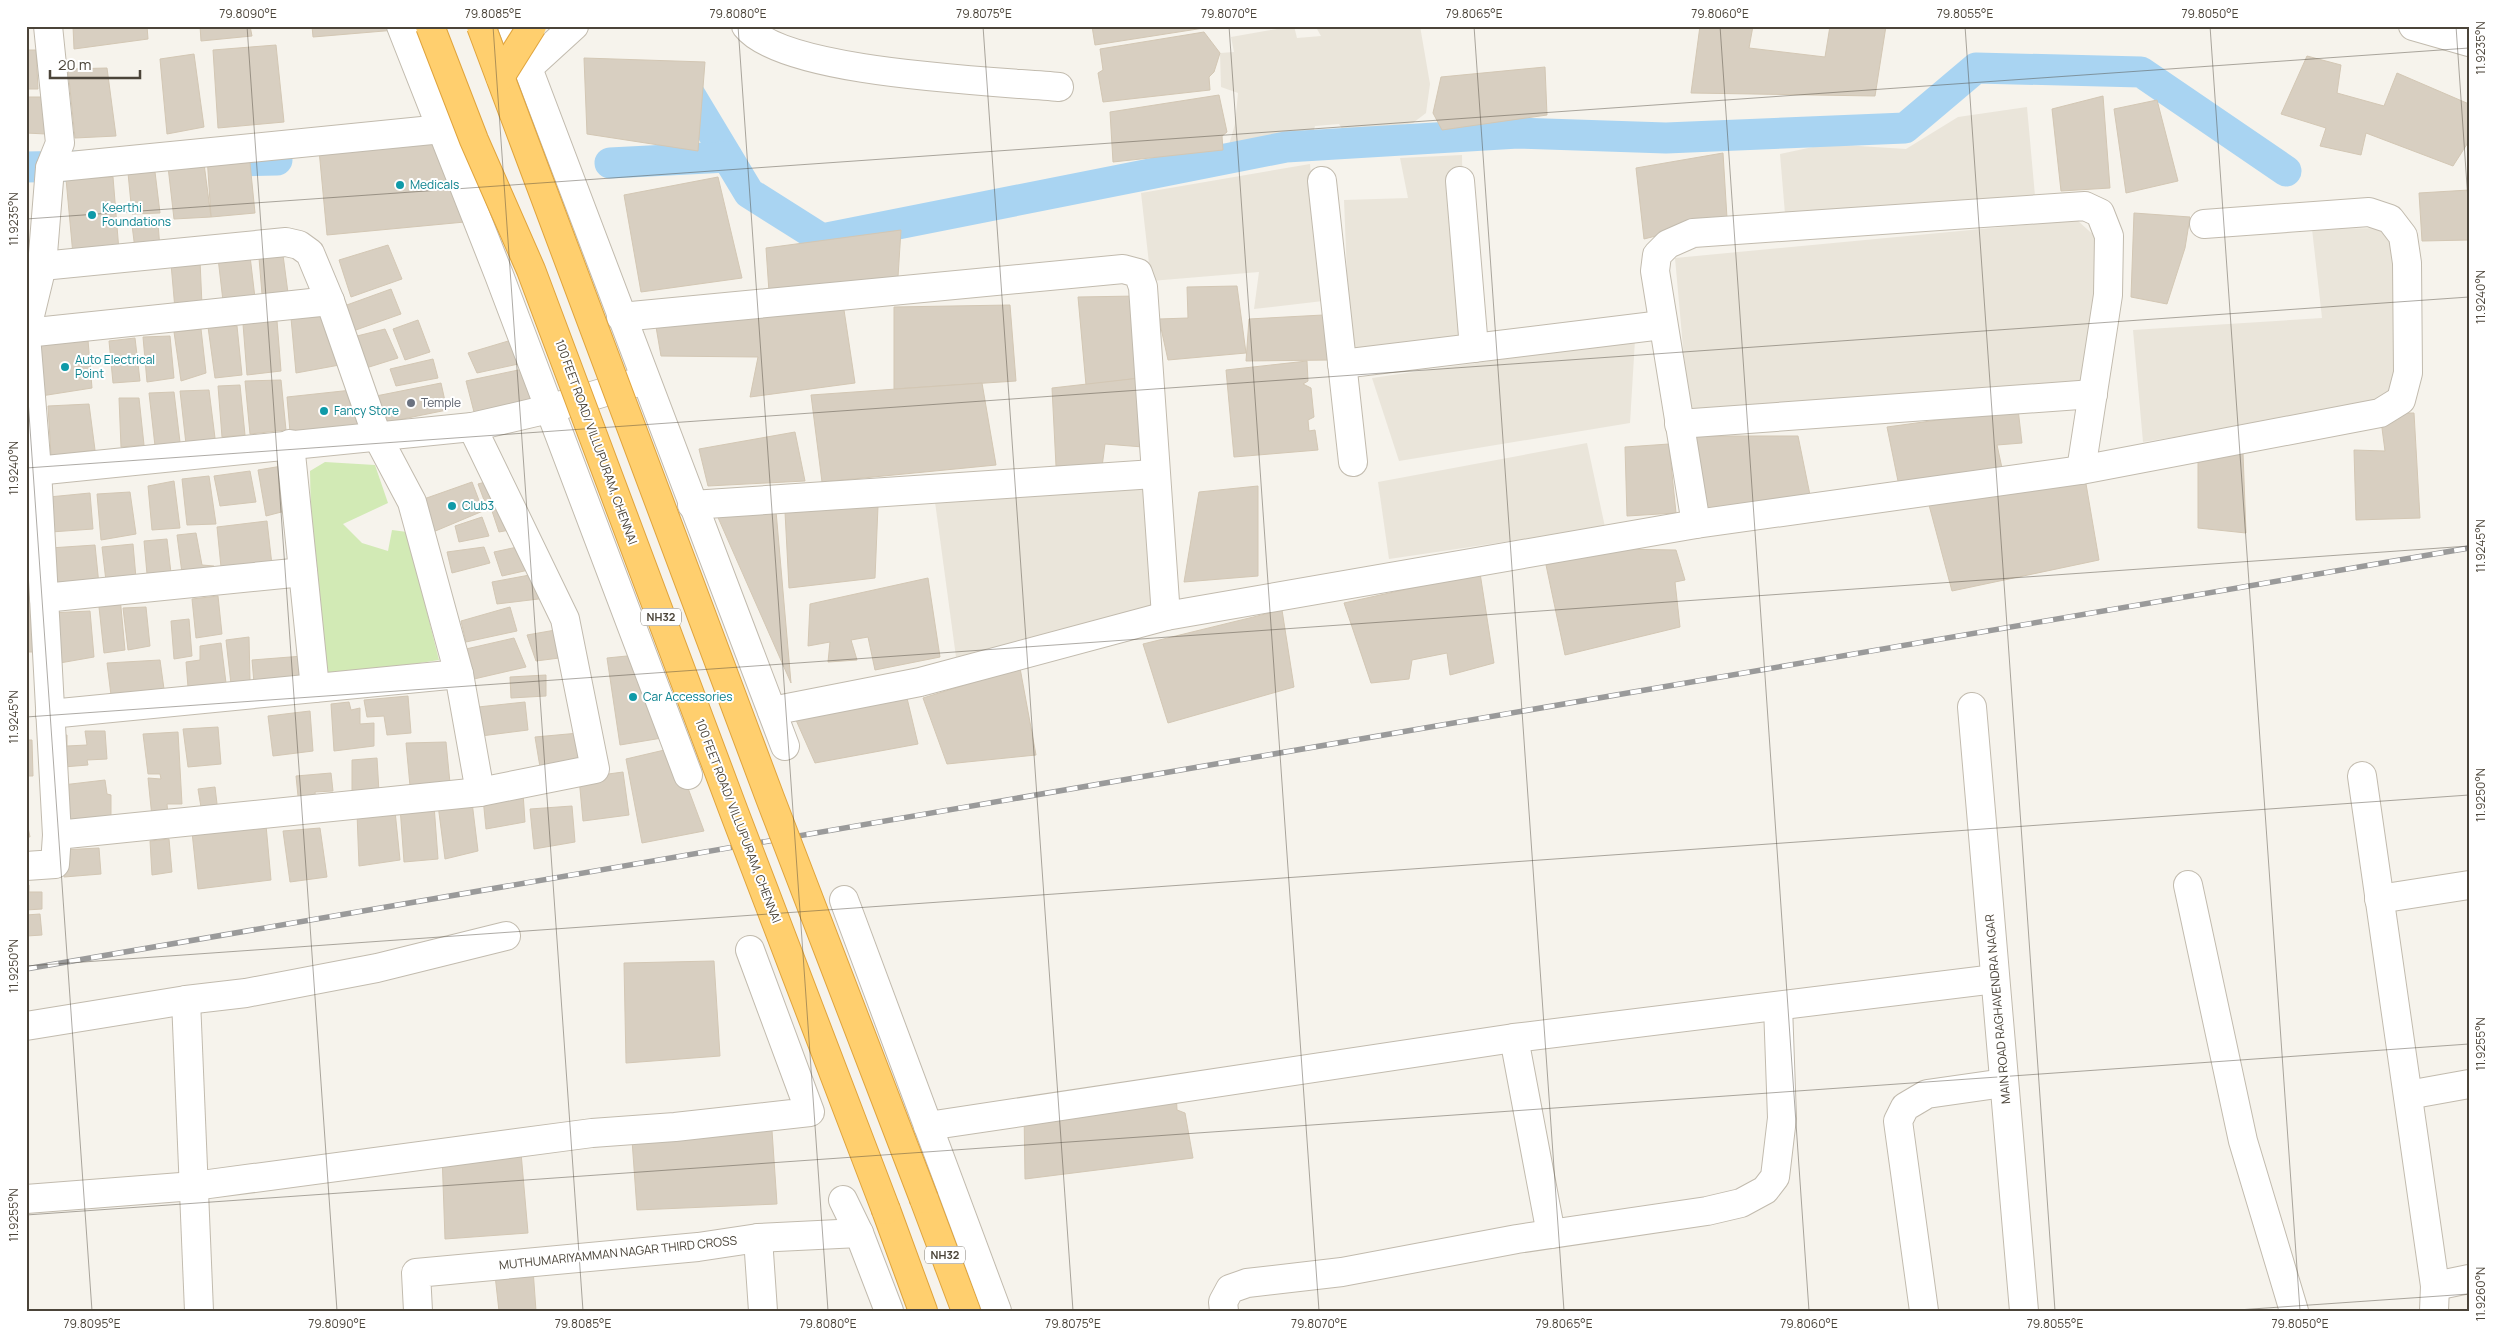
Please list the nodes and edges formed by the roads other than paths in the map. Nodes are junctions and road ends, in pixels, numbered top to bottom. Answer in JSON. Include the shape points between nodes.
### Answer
{"nodes":[{"id":1,"x":48,"y":26,"type":"edge"},
{"id":2,"x":401,"y":26,"type":"edge"},
{"id":3,"x":430,"y":26,"type":"edge"},
{"id":4,"x":481,"y":26,"type":"edge"},
{"id":5,"x":512,"y":26,"type":"edge"},
{"id":6,"x":532,"y":26,"type":"edge"},
{"id":7,"x":574,"y":26,"type":"edge"},
{"id":8,"x":746,"y":26,"type":"edge"},
{"id":9,"x":2413,"y":26,"type":"edge"},
{"id":10,"x":2469,"y":42,"type":"edge"},
{"id":11,"x":528,"y":68,"type":"junction"},
{"id":12,"x":500,"y":77,"type":"junction"},
{"id":13,"x":1059,"y":87,"type":"dead end"},
{"id":14,"x":442,"y":129,"type":"junction"},
{"id":15,"x":50,"y":168,"type":"junction"},
{"id":16,"x":1322,"y":181,"type":"dead end"},
{"id":17,"x":1460,"y":181,"type":"dead end"},
{"id":18,"x":2204,"y":224,"type":"dead end"},
{"id":19,"x":42,"y":266,"type":"junction"},
{"id":20,"x":330,"y":302,"type":"junction"},
{"id":21,"x":620,"y":317,"type":"junction"},
{"id":22,"x":1662,"y":326,"type":"junction"},
{"id":23,"x":26,"y":333,"type":"edge"},
{"id":24,"x":1474,"y":348,"type":"junction"},
{"id":25,"x":1342,"y":364,"type":"junction"},
{"id":26,"x":645,"y":380,"type":"junction"},
{"id":27,"x":2093,"y":394,"type":"junction"},
{"id":28,"x":548,"y":409,"type":"junction"},
{"id":29,"x":1679,"y":424,"type":"junction"},
{"id":30,"x":472,"y":427,"type":"junction"},
{"id":31,"x":377,"y":436,"type":"junction"},
{"id":32,"x":290,"y":444,"type":"junction"},
{"id":33,"x":1353,"y":462,"type":"dead end"},
{"id":34,"x":2081,"y":470,"type":"junction"},
{"id":35,"x":32,"y":471,"type":"edge"},
{"id":36,"x":1154,"y":474,"type":"junction"},
{"id":37,"x":692,"y":505,"type":"junction"},
{"id":38,"x":1696,"y":524,"type":"junction"},
{"id":39,"x":303,"y":572,"type":"junction"},
{"id":40,"x":44,"y":598,"type":"junction"},
{"id":41,"x":1166,"y":616,"type":"junction"},
{"id":42,"x":37,"y":666,"type":"edge"},
{"id":43,"x":459,"y":674,"type":"junction"},
{"id":44,"x":315,"y":688,"type":"junction"},
{"id":45,"x":1972,"y":707,"type":"dead end"},
{"id":46,"x":772,"y":711,"type":"junction"},
{"id":47,"x":50,"y":714,"type":"junction"},
{"id":48,"x":785,"y":746,"type":"dead end"},
{"id":49,"x":688,"y":775,"type":"dead end"},
{"id":50,"x":2362,"y":776,"type":"dead end"},
{"id":51,"x":480,"y":792,"type":"junction"},
{"id":52,"x":57,"y":835,"type":"junction"},
{"id":53,"x":26,"y":866,"type":"edge"},
{"id":54,"x":2188,"y":885,"type":"dead end"},
{"id":55,"x":2469,"y":885,"type":"edge"},
{"id":56,"x":2379,"y":899,"type":"junction"},
{"id":57,"x":844,"y":900,"type":"dead end"},
{"id":58,"x":506,"y":936,"type":"dead end"},
{"id":59,"x":750,"y":950,"type":"dead end"},
{"id":60,"x":1995,"y":979,"type":"junction"},
{"id":61,"x":186,"y":1000,"type":"junction"},
{"id":62,"x":1778,"y":1006,"type":"junction"},
{"id":63,"x":26,"y":1026,"type":"edge"},
{"id":64,"x":1514,"y":1038,"type":"junction"},
{"id":65,"x":2004,"y":1083,"type":"junction"},
{"id":66,"x":2469,"y":1084,"type":"edge"},
{"id":67,"x":2408,"y":1095,"type":"junction"},
{"id":68,"x":928,"y":1126,"type":"junction"},
{"id":69,"x":194,"y":1186,"type":"junction"},
{"id":70,"x":26,"y":1199,"type":"edge"},
{"id":71,"x":843,"y":1200,"type":"dead end"},
{"id":72,"x":859,"y":1233,"type":"junction"},
{"id":73,"x":1551,"y":1234,"type":"junction"},
{"id":74,"x":758,"y":1238,"type":"junction"},
{"id":75,"x":2469,"y":1279,"type":"edge"},
{"id":76,"x":2434,"y":1298,"type":"edge"},
{"id":77,"x":199,"y":1311,"type":"edge"},
{"id":78,"x":418,"y":1311,"type":"edge"},
{"id":79,"x":763,"y":1311,"type":"edge"},
{"id":80,"x":889,"y":1311,"type":"edge"},
{"id":81,"x":923,"y":1311,"type":"edge"},
{"id":82,"x":966,"y":1311,"type":"edge"},
{"id":83,"x":997,"y":1311,"type":"edge"},
{"id":84,"x":1224,"y":1311,"type":"edge"},
{"id":85,"x":1924,"y":1311,"type":"edge"},
{"id":86,"x":2024,"y":1311,"type":"edge"},
{"id":87,"x":2294,"y":1311,"type":"edge"}],
"edges":[{"from":1,"to":15,"type":"street","via":[[60,144]]},
{"from":2,"to":14,"type":"street"},
{"from":3,"to":81,"type":"highway","name":"100 FEET ROAD/ VILLUPURAM, CHENNAI","number":"NH32","bridge":true,"via":[[474,140],[531,270]]},
{"from":4,"to":12,"type":"highway","number":"NH32","bridge":true},
{"from":5,"to":11,"type":"street"},
{"from":6,"to":12,"type":"highway","bridge":true},
{"from":7,"to":11,"type":"street"},
{"from":8,"to":13,"type":"street","via":[[750,32],[781,48],[836,65]]},
{"from":9,"to":10,"type":"street"},
{"from":11,"to":21,"type":"street"},
{"from":12,"to":82,"type":"highway","number":"NH32","bridge":true,"via":[[766,789]]},
{"from":14,"to":15,"type":"street"},
{"from":14,"to":28,"type":"street"},
{"from":15,"to":19,"type":"street"},
{"from":16,"to":25,"type":"street"},
{"from":17,"to":24,"type":"street"},
{"from":18,"to":34,"type":"street","via":[[2369,212],[2390,219],[2404,236],[2407,263],[2408,373],[2401,400],[2380,413]]},
{"from":19,"to":20,"type":"street","via":[[286,242],[299,245],[310,253]]},
{"from":19,"to":23,"type":"street"},
{"from":20,"to":23,"type":"street"},
{"from":20,"to":31,"type":"street"},
{"from":21,"to":26,"type":"street"},
{"from":21,"to":36,"type":"street","via":[[1123,268],[1138,273],[1142,286]]},
{"from":22,"to":24,"type":"street"},
{"from":22,"to":27,"type":"street","via":[[1655,271],[1657,255],[1668,244],[1693,233],[2085,206],[2100,213],[2109,236],[2108,295]]},
{"from":22,"to":29,"type":"street"},
{"from":23,"to":35,"type":"street"},
{"from":24,"to":25,"type":"street"},
{"from":25,"to":33,"type":"street"},
{"from":26,"to":28,"type":"street"},
{"from":26,"to":37,"type":"street"},
{"from":27,"to":29,"type":"street"},
{"from":27,"to":34,"type":"street"},
{"from":28,"to":30,"type":"street"},
{"from":28,"to":49,"type":"street"},
{"from":29,"to":38,"type":"street"},
{"from":30,"to":31,"type":"street"},
{"from":30,"to":51,"type":"street","via":[[565,619],[595,769]]},
{"from":31,"to":32,"type":"street"},
{"from":31,"to":43,"type":"street","via":[[412,502]]},
{"from":32,"to":35,"type":"street"},
{"from":32,"to":39,"type":"street"},
{"from":34,"to":38,"type":"street"},
{"from":35,"to":40,"type":"street"},
{"from":36,"to":37,"type":"street"},
{"from":36,"to":41,"type":"street"},
{"from":37,"to":46,"type":"street"},
{"from":38,"to":41,"type":"street"},
{"from":39,"to":40,"type":"street"},
{"from":39,"to":44,"type":"street"},
{"from":40,"to":42,"type":"street"},
{"from":41,"to":46,"type":"street","via":[[920,682]]},
{"from":42,"to":47,"type":"street"},
{"from":43,"to":44,"type":"street"},
{"from":43,"to":51,"type":"street"},
{"from":44,"to":47,"type":"street"},
{"from":45,"to":60,"type":"street","name":"MAIN ROAD RAGHAVENDRA NAGAR"},
{"from":46,"to":48,"type":"street"},
{"from":47,"to":52,"type":"street"},
{"from":50,"to":56,"type":"street"},
{"from":51,"to":52,"type":"street"},
{"from":52,"to":53,"type":"street","via":[[55,864]]},
{"from":54,"to":87,"type":"street","via":[[2243,1141]]},
{"from":55,"to":56,"type":"street"},
{"from":56,"to":67,"type":"street"},
{"from":57,"to":68,"type":"street"},
{"from":58,"to":61,"type":"street","via":[[377,968]]},
{"from":59,"to":69,"type":"street","via":[[810,1112],[675,1128],[592,1133]]},
{"from":60,"to":62,"type":"street"},
{"from":60,"to":65,"type":"street","name":"MAIN ROAD RAGHAVENDRA NAGAR"},
{"from":61,"to":63,"type":"street"},
{"from":61,"to":69,"type":"street"},
{"from":62,"to":64,"type":"street"},
{"from":62,"to":73,"type":"street","via":[[1782,1118],[1775,1177],[1765,1190],[1741,1203],[1707,1211]]},
{"from":64,"to":68,"type":"street"},
{"from":64,"to":73,"type":"street"},
{"from":65,"to":85,"type":"street","via":[[1927,1094],[1905,1107],[1898,1121]]},
{"from":65,"to":86,"type":"street","name":"MAIN ROAD RAGHAVENDRA NAGAR"},
{"from":66,"to":67,"type":"street"},
{"from":67,"to":76,"type":"street"},
{"from":68,"to":83,"type":"street"},
{"from":69,"to":70,"type":"street"},
{"from":69,"to":77,"type":"street"},
{"from":71,"to":72,"type":"street"},
{"from":72,"to":74,"type":"street","name":"MUTHUMARIYAMMAN NAGAR THIRD CROSS"},
{"from":72,"to":80,"type":"street"},
{"from":73,"to":84,"type":"street","via":[[1342,1272],[1246,1283],[1230,1290],[1223,1302]]},
{"from":74,"to":78,"type":"street","name":"MUTHUMARIYAMMAN NAGAR THIRD CROSS","via":[[689,1248],[416,1273]]},
{"from":74,"to":79,"type":"street"},
{"from":75,"to":76,"type":"street"}]}
